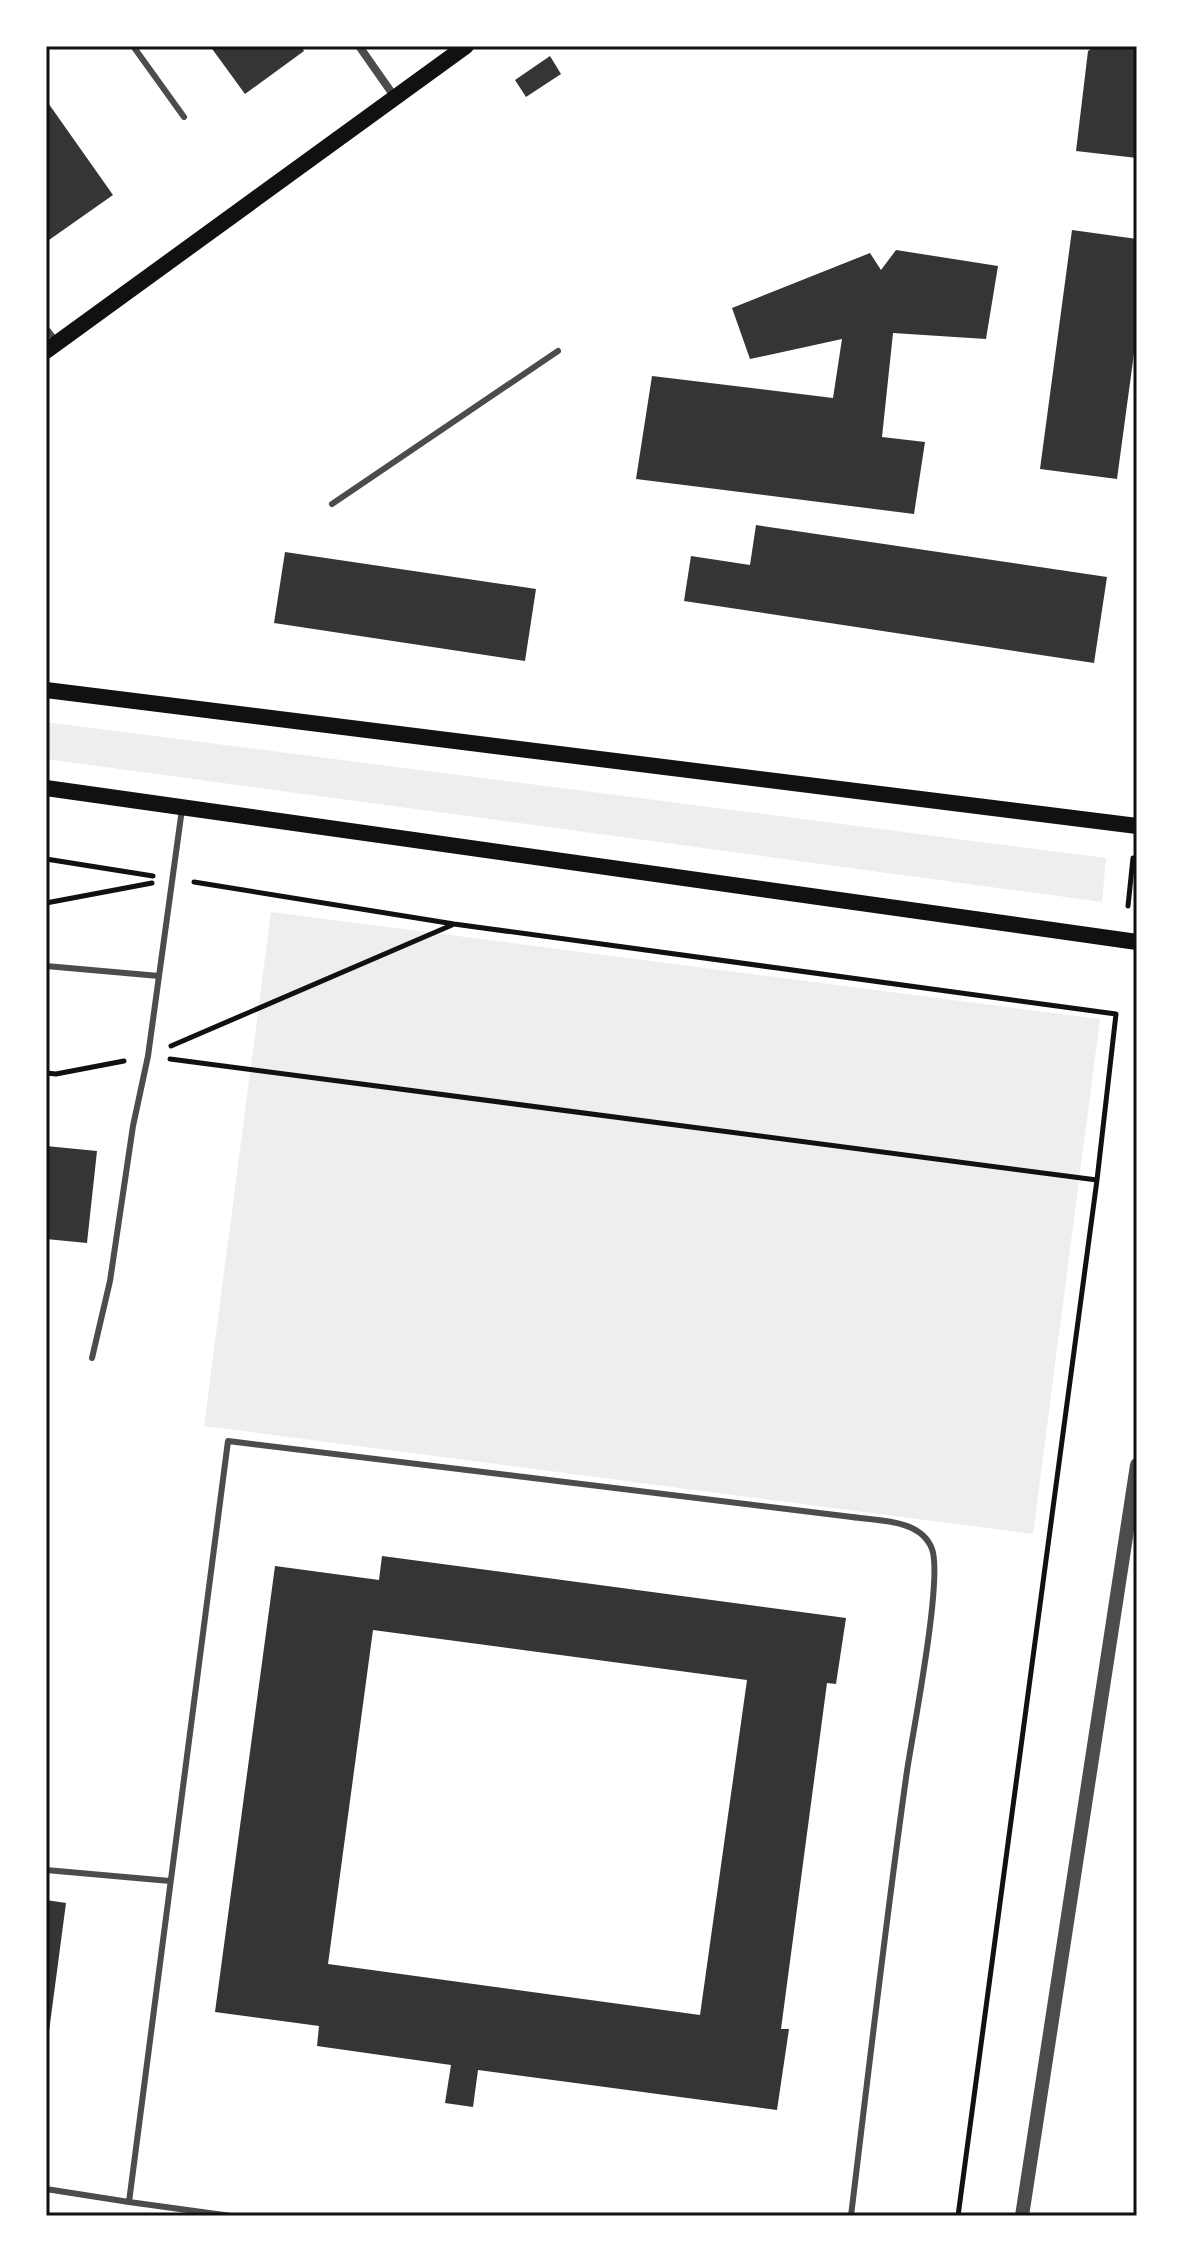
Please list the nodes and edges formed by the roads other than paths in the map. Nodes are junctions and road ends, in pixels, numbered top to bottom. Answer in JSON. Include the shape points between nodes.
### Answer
{"nodes":[{"id":1,"x":133,"y":46,"type":"edge"},
{"id":2,"x":359,"y":46,"type":"edge"},
{"id":3,"x":466,"y":46,"type":"edge"},
{"id":4,"x":394,"y":96,"type":"junction"},
{"id":5,"x":184,"y":117,"type":"dead end"},
{"id":6,"x":46,"y":328,"type":"edge"},
{"id":7,"x":52,"y":347,"type":"edge"},
{"id":8,"x":558,"y":351,"type":"dead end"},
{"id":9,"x":332,"y":504,"type":"dead end"},
{"id":10,"x":46,"y":690,"type":"edge"},
{"id":11,"x":46,"y":788,"type":"edge"},
{"id":12,"x":182,"y":809,"type":"junction"},
{"id":13,"x":1137,"y":826,"type":"edge"},
{"id":14,"x":1137,"y":942,"type":"edge"},
{"id":15,"x":46,"y":966,"type":"edge"},
{"id":16,"x":159,"y":976,"type":"junction"},
{"id":17,"x":92,"y":1358,"type":"dead end"},
{"id":18,"x":1137,"y":1465,"type":"edge"},
{"id":19,"x":46,"y":1870,"type":"edge"},
{"id":20,"x":170,"y":1881,"type":"junction"},
{"id":21,"x":46,"y":2189,"type":"edge"},
{"id":22,"x":129,"y":2202,"type":"junction"},
{"id":23,"x":231,"y":2216,"type":"edge"},
{"id":24,"x":851,"y":2216,"type":"edge"},
{"id":25,"x":1022,"y":2216,"type":"edge"}],
"edges":[{"from":1,"to":5,"type":"lane"},
{"from":2,"to":4,"type":"street"},
{"from":3,"to":4,"type":"main road"},
{"from":4,"to":7,"type":"main road"},
{"from":6,"to":7,"type":"lane"},
{"from":8,"to":9,"type":"lane"},
{"from":10,"to":13,"type":"main road"},
{"from":11,"to":12,"type":"main road"},
{"from":12,"to":14,"type":"main road"},
{"from":12,"to":16,"type":"lane"},
{"from":15,"to":16,"type":"lane"},
{"from":16,"to":17,"type":"lane","via":[[110,1281]]},
{"from":18,"to":25,"type":"street"},
{"from":19,"to":20,"type":"lane"},
{"from":20,"to":22,"type":"lane"},
{"from":20,"to":24,"type":"lane","via":[[228,1441],[913,1527],[932,1549],[935,1567]]},
{"from":21,"to":22,"type":"lane"},
{"from":22,"to":23,"type":"lane"}]}
